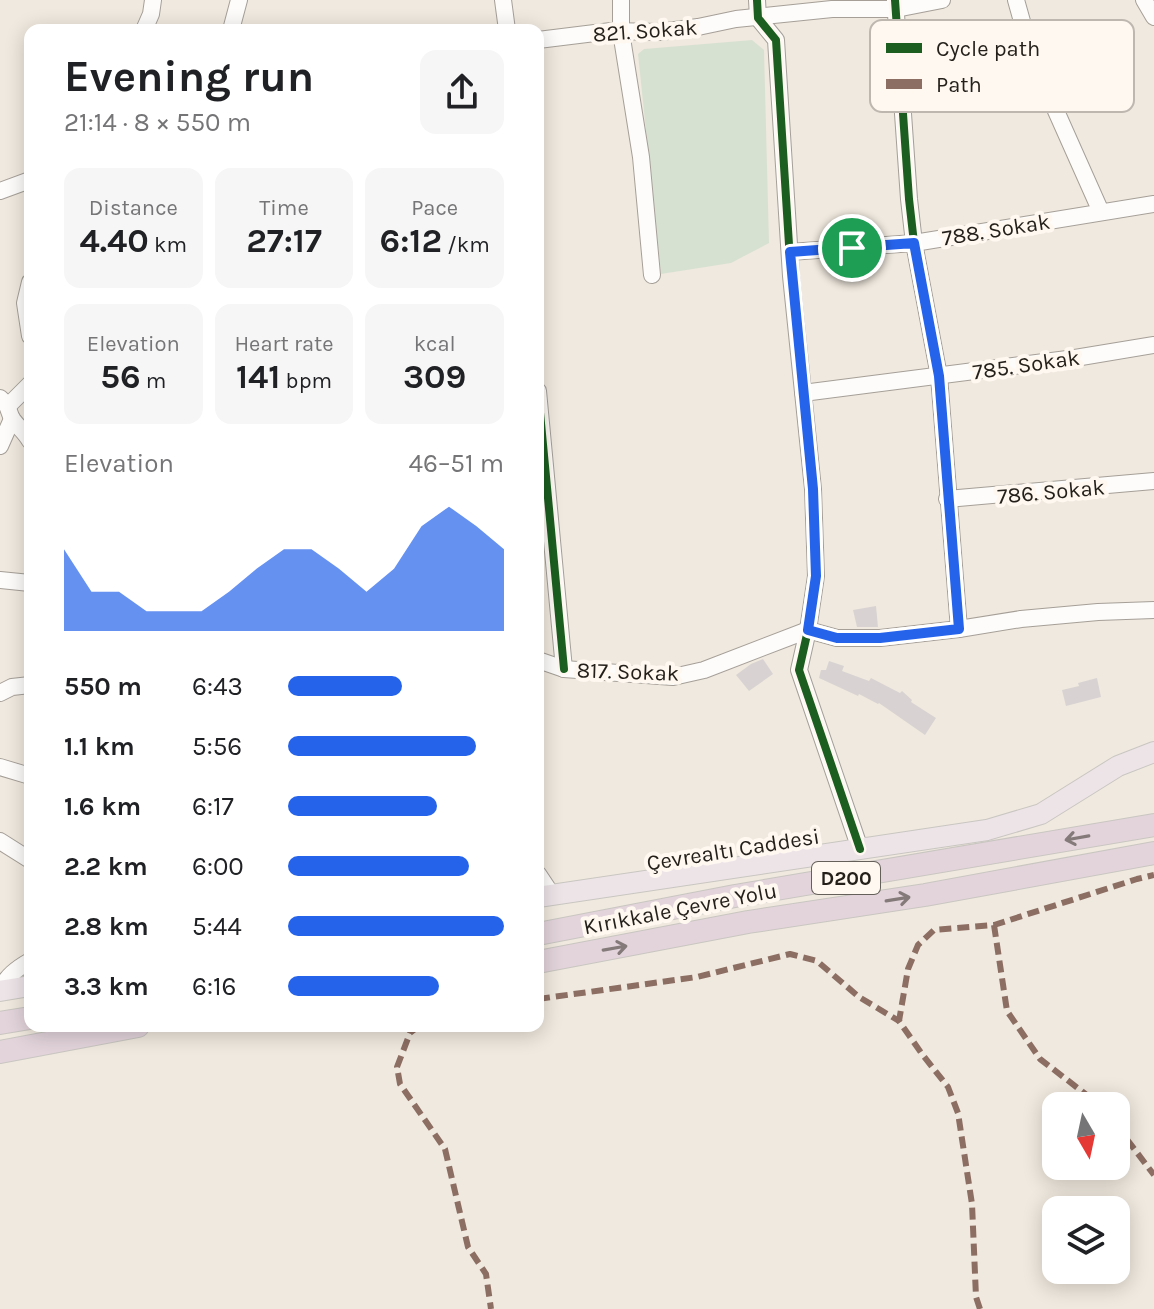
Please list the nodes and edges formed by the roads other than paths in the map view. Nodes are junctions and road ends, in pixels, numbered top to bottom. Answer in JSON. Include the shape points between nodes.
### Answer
{"nodes":[{"id":1,"x":153,"y":0,"type":"edge"},
{"id":2,"x":239,"y":0,"type":"edge"},
{"id":3,"x":503,"y":0,"type":"edge"},
{"id":4,"x":621,"y":0,"type":"edge"},
{"id":5,"x":757,"y":0,"type":"edge"},
{"id":6,"x":942,"y":0,"type":"edge"},
{"id":7,"x":1016,"y":0,"type":"edge"},
{"id":8,"x":1144,"y":0,"type":"edge"},
{"id":9,"x":896,"y":5,"type":"edge"},
{"id":10,"x":1154,"y":17,"type":"edge"},
{"id":11,"x":758,"y":18,"type":"junction"},
{"id":12,"x":1022,"y":20,"type":"edge"},
{"id":13,"x":147,"y":24,"type":"edge"},
{"id":14,"x":233,"y":24,"type":"edge"},
{"id":15,"x":506,"y":24,"type":"edge"},
{"id":16,"x":621,"y":32,"type":"junction"},
{"id":17,"x":544,"y":39,"type":"edge"},
{"id":18,"x":903,"y":112,"type":"edge"},
{"id":19,"x":1056,"y":112,"type":"edge"},
{"id":20,"x":24,"y":182,"type":"edge"},
{"id":21,"x":0,"y":191,"type":"edge"},
{"id":22,"x":1154,"y":204,"type":"edge"},
{"id":23,"x":1101,"y":212,"type":"junction"},
{"id":24,"x":914,"y":243,"type":"junction"},
{"id":25,"x":790,"y":252,"type":"junction"},
{"id":26,"x":652,"y":275,"type":"dead end"},
{"id":27,"x":1154,"y":345,"type":"edge"},
{"id":28,"x":939,"y":376,"type":"junction"},
{"id":29,"x":24,"y":390,"type":"edge"},
{"id":30,"x":803,"y":393,"type":"junction"},
{"id":31,"x":7,"y":407,"type":"edge"},
{"id":32,"x":24,"y":431,"type":"edge"},
{"id":33,"x":0,"y":446,"type":"edge"},
{"id":34,"x":544,"y":464,"type":"edge"},
{"id":35,"x":1154,"y":481,"type":"edge"},
{"id":36,"x":947,"y":499,"type":"junction"},
{"id":37,"x":0,"y":580,"type":"edge"},
{"id":38,"x":24,"y":582,"type":"edge"},
{"id":39,"x":1154,"y":610,"type":"edge"},
{"id":40,"x":959,"y":629,"type":"junction"},
{"id":41,"x":808,"y":630,"type":"junction"},
{"id":42,"x":544,"y":662,"type":"edge"},
{"id":43,"x":564,"y":669,"type":"junction"},
{"id":44,"x":24,"y":686,"type":"edge"},
{"id":45,"x":0,"y":693,"type":"edge"},
{"id":46,"x":1154,"y":752,"type":"edge"},
{"id":47,"x":0,"y":767,"type":"edge"},
{"id":48,"x":24,"y":774,"type":"edge"},
{"id":49,"x":1154,"y":825,"type":"edge"},
{"id":50,"x":0,"y":841,"type":"edge"},
{"id":51,"x":860,"y":849,"type":"junction"},
{"id":52,"x":1154,"y":853,"type":"edge"},
{"id":53,"x":24,"y":856,"type":"edge"},
{"id":54,"x":545,"y":896,"type":"edge"},
{"id":55,"x":544,"y":933,"type":"edge"},
{"id":56,"x":544,"y":961,"type":"edge"},
{"id":57,"x":24,"y":965,"type":"edge"},
{"id":58,"x":24,"y":987,"type":"edge"},
{"id":59,"x":0,"y":991,"type":"edge"},
{"id":60,"x":24,"y":1019,"type":"edge"},
{"id":61,"x":0,"y":1023,"type":"edge"},
{"id":62,"x":106,"y":1032,"type":"edge"},
{"id":63,"x":0,"y":1052,"type":"edge"}],
"edges":[{"from":1,"to":13,"type":"street"},
{"from":2,"to":14,"type":"street"},
{"from":3,"to":15,"type":"street"},
{"from":4,"to":16,"type":"street"},
{"from":5,"to":11,"type":"street"},
{"from":6,"to":9,"type":"street","name":"821. Sokak"},
{"from":7,"to":12,"type":"street"},
{"from":8,"to":10,"type":"street"},
{"from":9,"to":11,"type":"street","name":"821. Sokak"},
{"from":11,"to":16,"type":"street","name":"821. Sokak"},
{"from":11,"to":25,"type":"street","via":[[776,40]]},
{"from":16,"to":17,"type":"street","name":"821. Sokak"},
{"from":16,"to":26,"type":"street","via":[[641,157]]},
{"from":18,"to":24,"type":"street"},
{"from":19,"to":23,"type":"street"},
{"from":20,"to":21,"type":"street"},
{"from":22,"to":23,"type":"street","name":"788. Sokak"},
{"from":23,"to":24,"type":"street","name":"788. Sokak"},
{"from":24,"to":25,"type":"street","name":"788. Sokak"},
{"from":24,"to":28,"type":"street"},
{"from":25,"to":30,"type":"street"},
{"from":27,"to":28,"type":"street","name":"785. Sokak"},
{"from":28,"to":30,"type":"street","name":"785. Sokak"},
{"from":28,"to":36,"type":"street"},
{"from":29,"to":31,"type":"street"},
{"from":30,"to":41,"type":"street","via":[[816,576]]},
{"from":31,"to":32,"type":"street"},
{"from":31,"to":33,"type":"street"},
{"from":34,"to":43,"type":"street"},
{"from":35,"to":36,"type":"street","name":"786. Sokak"},
{"from":36,"to":40,"type":"street"},
{"from":37,"to":38,"type":"street"},
{"from":39,"to":40,"type":"street"},
{"from":40,"to":41,"type":"street","via":[[880,638],[837,638]]},
{"from":41,"to":43,"type":"street","name":"817. Sokak","via":[[673,677]]},
{"from":41,"to":51,"type":"street","via":[[799,670]]},
{"from":42,"to":43,"type":"street","name":"817. Sokak"},
{"from":44,"to":45,"type":"street"},
{"from":46,"to":51,"type":"main road","name":"Çevrealtı Caddesi","via":[[1118,766],[1041,814],[987,830]]},
{"from":47,"to":48,"type":"street"},
{"from":49,"to":55,"type":"highway","name":"Kırıkkale Çevre Yolu","number":"D200","one_way":true},
{"from":50,"to":53,"type":"street"},
{"from":51,"to":54,"type":"main road","name":"Çevrealtı Caddesi"},
{"from":56,"to":52,"type":"highway","name":"Kırıkkale Çevre Yolu","number":"D200","one_way":true},
{"from":57,"to":59,"type":"street"},
{"from":58,"to":59,"type":"main road"},
{"from":60,"to":61,"type":"highway"},
{"from":62,"to":63,"type":"highway"}]}
